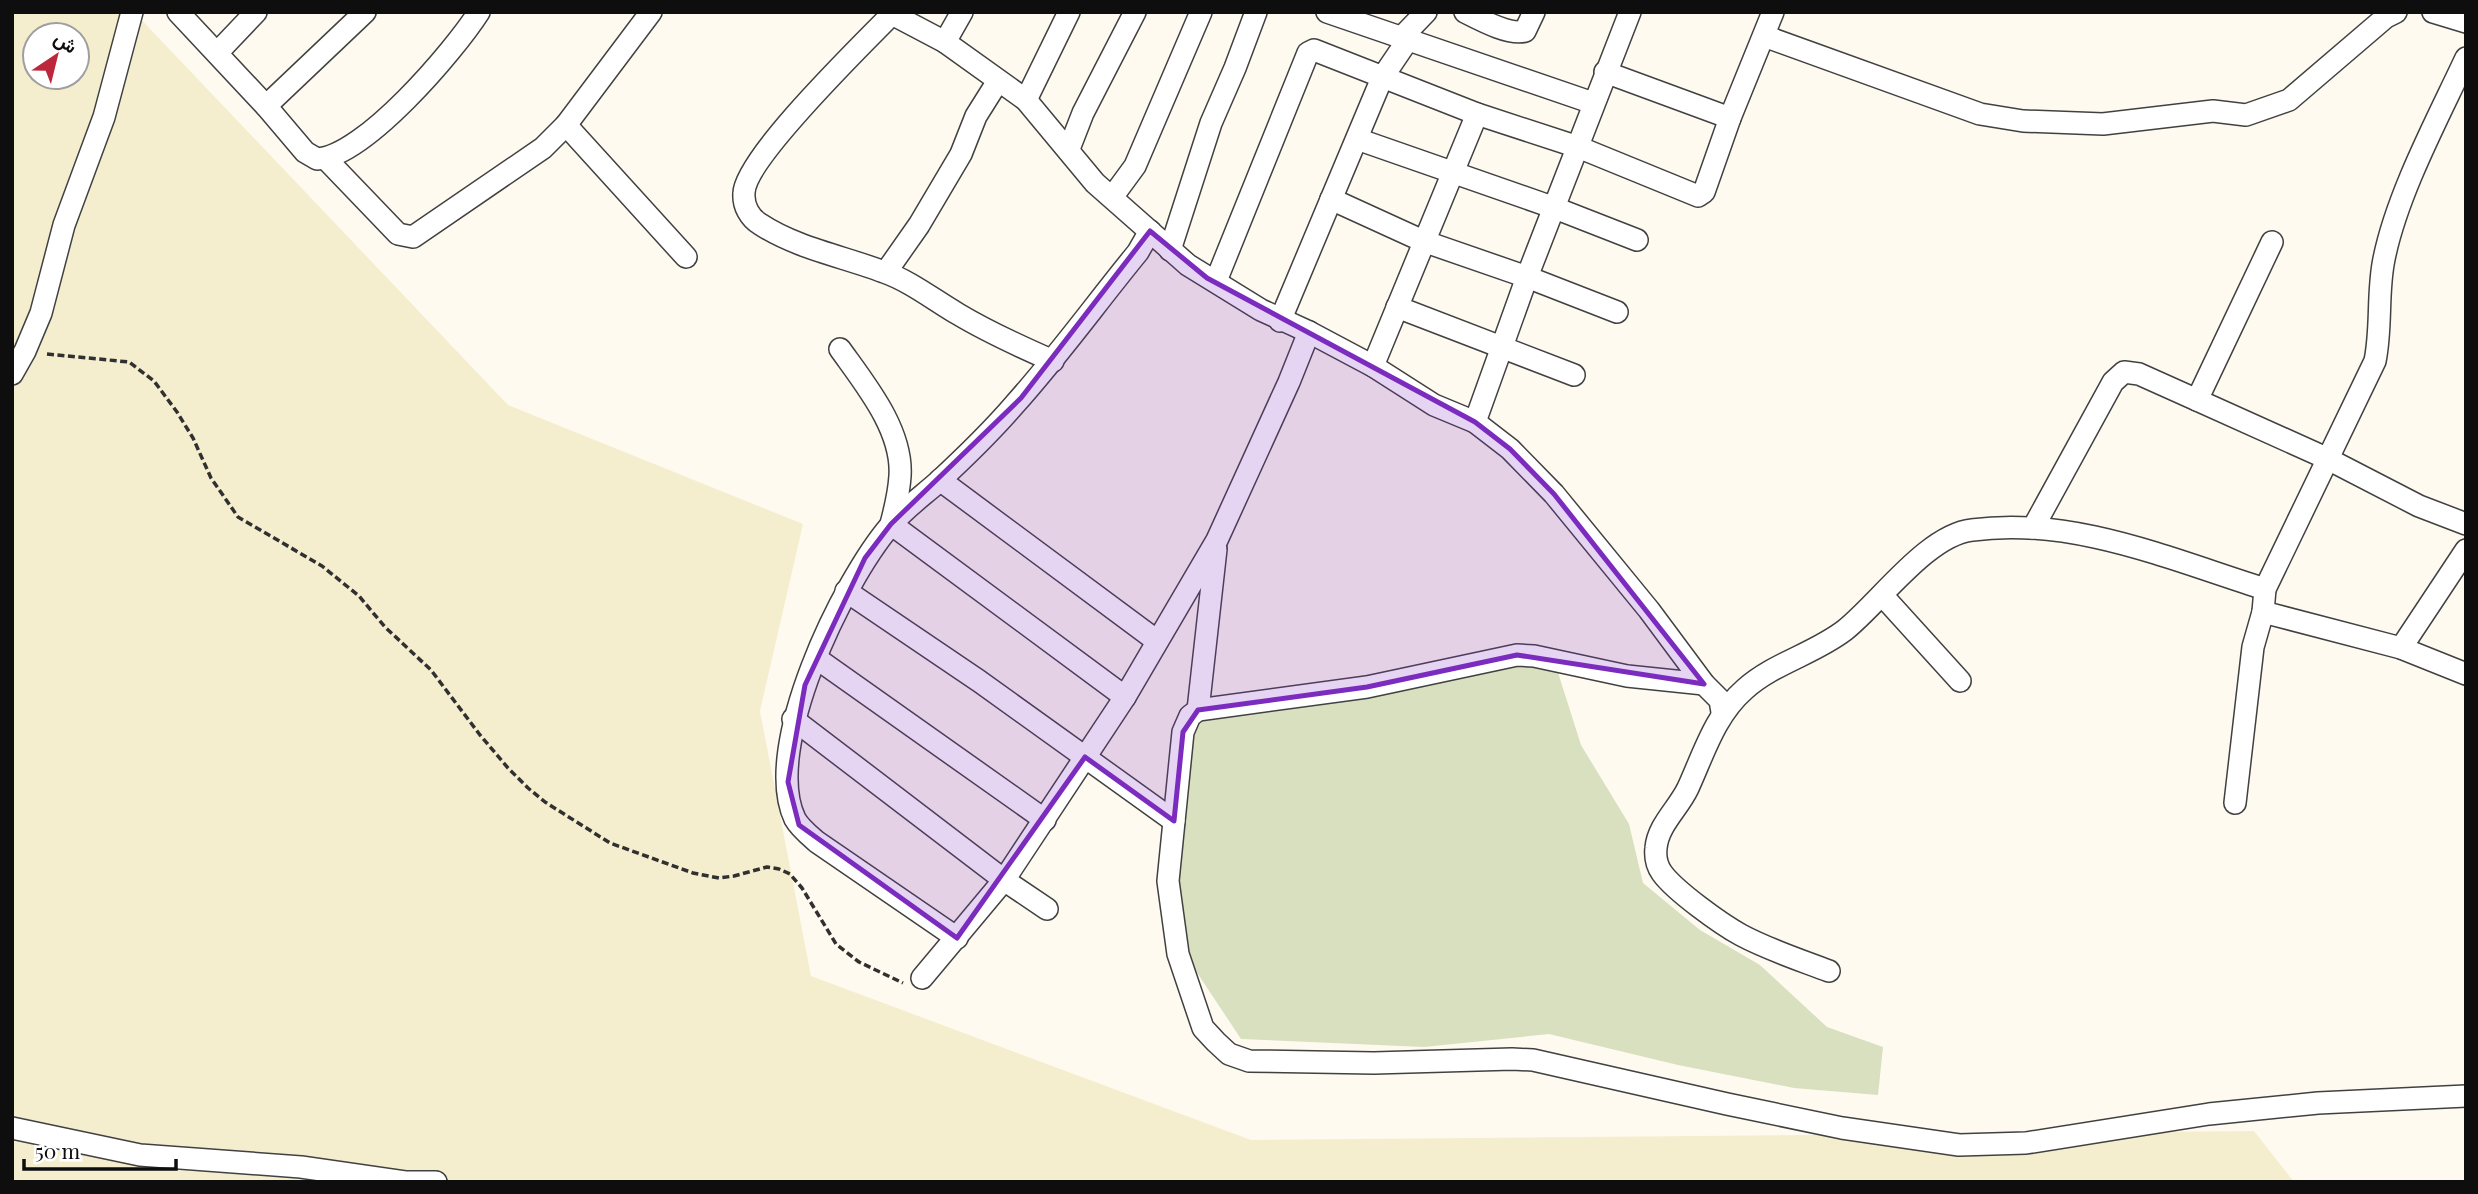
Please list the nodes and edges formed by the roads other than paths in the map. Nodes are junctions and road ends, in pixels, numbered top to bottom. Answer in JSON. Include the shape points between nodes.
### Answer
{"nodes":[{"id":1,"x":132,"y":12,"type":"edge"},
{"id":2,"x":178,"y":12,"type":"edge"},
{"id":3,"x":256,"y":12,"type":"edge"},
{"id":4,"x":365,"y":12,"type":"edge"},
{"id":5,"x":479,"y":12,"type":"edge"},
{"id":6,"x":651,"y":12,"type":"edge"},
{"id":7,"x":962,"y":12,"type":"edge"},
{"id":8,"x":1069,"y":12,"type":"edge"},
{"id":9,"x":1135,"y":12,"type":"edge"},
{"id":10,"x":1201,"y":12,"type":"edge"},
{"id":11,"x":1256,"y":12,"type":"edge"},
{"id":12,"x":1327,"y":12,"type":"edge"},
{"id":13,"x":1426,"y":12,"type":"edge"},
{"id":14,"x":1465,"y":12,"type":"edge"},
{"id":15,"x":1534,"y":12,"type":"edge"},
{"id":16,"x":1630,"y":12,"type":"edge"},
{"id":17,"x":1773,"y":12,"type":"edge"},
{"id":18,"x":2396,"y":12,"type":"edge"},
{"id":19,"x":2433,"y":12,"type":"edge"},
{"id":20,"x":889,"y":13,"type":"edge"},
{"id":21,"x":2466,"y":22,"type":"edge"},
{"id":22,"x":1764,"y":36,"type":"junction"},
{"id":23,"x":1404,"y":39,"type":"junction"},
{"id":24,"x":945,"y":42,"type":"junction"},
{"id":25,"x":217,"y":54,"type":"junction"},
{"id":26,"x":2466,"y":58,"type":"edge"},
{"id":27,"x":1605,"y":72,"type":"junction"},
{"id":28,"x":1382,"y":78,"type":"junction"},
{"id":29,"x":999,"y":81,"type":"junction"},
{"id":30,"x":1026,"y":100,"type":"junction"},
{"id":31,"x":1594,"y":103,"type":"junction"},
{"id":32,"x":267,"y":106,"type":"junction"},
{"id":33,"x":1477,"y":114,"type":"junction"},
{"id":34,"x":1730,"y":118,"type":"junction"},
{"id":35,"x":566,"y":125,"type":"junction"},
{"id":36,"x":1357,"y":139,"type":"junction"},
{"id":37,"x":1578,"y":147,"type":"junction"},
{"id":38,"x":1069,"y":149,"type":"junction"},
{"id":39,"x":326,"y":159,"type":"junction"},
{"id":40,"x":1451,"y":173,"type":"junction"},
{"id":41,"x":1113,"y":196,"type":"junction"},
{"id":42,"x":1331,"y":199,"type":"junction"},
{"id":43,"x":1555,"y":208,"type":"junction"},
{"id":44,"x":1150,"y":231,"type":"junction"},
{"id":45,"x":1637,"y":240,"type":"dead end"},
{"id":46,"x":1423,"y":241,"type":"junction"},
{"id":47,"x":2272,"y":242,"type":"dead end"},
{"id":48,"x":1170,"y":250,"type":"junction"},
{"id":49,"x":686,"y":257,"type":"dead end"},
{"id":50,"x":886,"y":272,"type":"junction"},
{"id":51,"x":1527,"y":277,"type":"junction"},
{"id":52,"x":1216,"y":281,"type":"junction"},
{"id":53,"x":1396,"y":306,"type":"junction"},
{"id":54,"x":1617,"y":312,"type":"dead end"},
{"id":55,"x":1280,"y":321,"type":"junction"},
{"id":56,"x":1309,"y":332,"type":"junction"},
{"id":57,"x":1501,"y":348,"type":"junction"},
{"id":58,"x":840,"y":349,"type":"dead end"},
{"id":59,"x":1053,"y":361,"type":"junction"},
{"id":60,"x":1373,"y":366,"type":"junction"},
{"id":61,"x":12,"y":374,"type":"edge"},
{"id":62,"x":1574,"y":374,"type":"dead end"},
{"id":63,"x":2197,"y":400,"type":"junction"},
{"id":64,"x":1475,"y":422,"type":"junction"},
{"id":65,"x":2326,"y":458,"type":"junction"},
{"id":66,"x":940,"y":480,"type":"junction"},
{"id":67,"x":891,"y":524,"type":"junction"},
{"id":68,"x":2466,"y":524,"type":"edge"},
{"id":69,"x":2033,"y":528,"type":"junction"},
{"id":70,"x":1217,"y":540,"type":"junction"},
{"id":71,"x":2466,"y":550,"type":"edge"},
{"id":72,"x":2265,"y":589,"type":"junction"},
{"id":73,"x":846,"y":591,"type":"junction"},
{"id":74,"x":1882,"y":595,"type":"junction"},
{"id":75,"x":2263,"y":612,"type":"junction"},
{"id":76,"x":1157,"y":641,"type":"junction"},
{"id":77,"x":2401,"y":648,"type":"junction"},
{"id":78,"x":816,"y":658,"type":"junction"},
{"id":79,"x":2466,"y":674,"type":"edge"},
{"id":80,"x":1960,"y":681,"type":"dead end"},
{"id":81,"x":1704,"y":684,"type":"junction"},
{"id":82,"x":1125,"y":696,"type":"junction"},
{"id":83,"x":1198,"y":710,"type":"junction"},
{"id":84,"x":1722,"y":712,"type":"junction"},
{"id":85,"x":793,"y":719,"type":"junction"},
{"id":86,"x":1085,"y":757,"type":"junction"},
{"id":87,"x":2235,"y":803,"type":"dead end"},
{"id":88,"x":1045,"y":820,"type":"junction"},
{"id":89,"x":1174,"y":821,"type":"junction"},
{"id":90,"x":1004,"y":880,"type":"junction"},
{"id":91,"x":1047,"y":909,"type":"dead end"},
{"id":92,"x":957,"y":938,"type":"junction"},
{"id":93,"x":1829,"y":971,"type":"dead end"},
{"id":94,"x":922,"y":978,"type":"road end"},
{"id":95,"x":2466,"y":1096,"type":"edge"},
{"id":96,"x":12,"y":1128,"type":"edge"},
{"id":97,"x":405,"y":1182,"type":"edge"},
{"id":98,"x":436,"y":1182,"type":"edge"}],
"edges":[{"from":1,"to":61,"type":"street","via":[[104,117],[64,225],[41,313]]},
{"from":2,"to":25,"type":"street"},
{"from":3,"to":25,"type":"street"},
{"from":4,"to":32,"type":"street"},
{"from":5,"to":39,"type":"street","via":[[464,35],[380,124]]},
{"from":6,"to":35,"type":"street"},
{"from":7,"to":24,"type":"street"},
{"from":8,"to":30,"type":"street"},
{"from":9,"to":38,"type":"street"},
{"from":10,"to":41,"type":"street","via":[[1135,166]]},
{"from":11,"to":48,"type":"street","via":[[1211,123]]},
{"from":12,"to":23,"type":"street"},
{"from":13,"to":23,"type":"street"},
{"from":14,"to":15,"type":"street","via":[[1519,33],[1525,32]]},
{"from":16,"to":27,"type":"street"},
{"from":17,"to":22,"type":"street"},
{"from":18,"to":22,"type":"street","via":[[2290,100],[2246,115],[2213,111],[2104,124],[2023,121],[1980,114]]},
{"from":19,"to":21,"type":"street"},
{"from":20,"to":24,"type":"street"},
{"from":20,"to":50,"type":"street","via":[[765,151],[744,192],[747,209],[760,224],[835,257]]},
{"from":22,"to":34,"type":"street"},
{"from":23,"to":28,"type":"street"},
{"from":23,"to":31,"type":"street"},
{"from":24,"to":29,"type":"street"},
{"from":25,"to":32,"type":"street"},
{"from":26,"to":65,"type":"street","via":[[2413,173],[2384,257],[2375,361]]},
{"from":27,"to":31,"type":"street"},
{"from":27,"to":34,"type":"street"},
{"from":28,"to":33,"type":"street"},
{"from":28,"to":36,"type":"street"},
{"from":28,"to":52,"type":"street","via":[[1314,50],[1308,53]]},
{"from":29,"to":30,"type":"street"},
{"from":29,"to":50,"type":"street","via":[[919,225]]},
{"from":30,"to":38,"type":"street"},
{"from":31,"to":37,"type":"street"},
{"from":32,"to":39,"type":"street","via":[[305,152]]},
{"from":33,"to":37,"type":"street"},
{"from":33,"to":40,"type":"street"},
{"from":34,"to":37,"type":"street","via":[[1704,192],[1698,196]]},
{"from":35,"to":39,"type":"street","via":[[543,148],[413,237],[398,234]]},
{"from":35,"to":49,"type":"street"},
{"from":36,"to":40,"type":"street"},
{"from":36,"to":42,"type":"street"},
{"from":37,"to":43,"type":"street"},
{"from":38,"to":41,"type":"street","via":[[1095,183]]},
{"from":40,"to":43,"type":"street"},
{"from":40,"to":46,"type":"street"},
{"from":41,"to":44,"type":"street"},
{"from":42,"to":46,"type":"street"},
{"from":42,"to":55,"type":"street"},
{"from":43,"to":45,"type":"street"},
{"from":43,"to":51,"type":"street"},
{"from":44,"to":48,"type":"street"},
{"from":44,"to":59,"type":"street","via":[[1139,252]]},
{"from":46,"to":51,"type":"street"},
{"from":46,"to":53,"type":"street"},
{"from":47,"to":63,"type":"street"},
{"from":48,"to":52,"type":"street"},
{"from":50,"to":59,"type":"street"},
{"from":51,"to":54,"type":"street"},
{"from":51,"to":57,"type":"street"},
{"from":52,"to":55,"type":"street"},
{"from":53,"to":57,"type":"street"},
{"from":53,"to":60,"type":"street"},
{"from":55,"to":56,"type":"street"},
{"from":56,"to":60,"type":"street"},
{"from":56,"to":70,"type":"street"},
{"from":57,"to":62,"type":"street"},
{"from":57,"to":64,"type":"street"},
{"from":58,"to":67,"type":"street","via":[[876,403],[895,444],[900,474]]},
{"from":59,"to":66,"type":"street"},
{"from":60,"to":64,"type":"street","via":[[1434,405]]},
{"from":63,"to":65,"type":"street"},
{"from":63,"to":69,"type":"street","via":[[2139,374],[2124,372],[2113,382]]},
{"from":64,"to":81,"type":"street","via":[[1510,449],[1554,495]]},
{"from":65,"to":68,"type":"street","via":[[2419,506]]},
{"from":65,"to":72,"type":"street"},
{"from":66,"to":67,"type":"street"},
{"from":66,"to":76,"type":"street"},
{"from":67,"to":73,"type":"street"},
{"from":67,"to":82,"type":"street"},
{"from":69,"to":72,"type":"street","via":[[2104,539]]},
{"from":69,"to":74,"type":"street","via":[[1970,530],[1950,537]]},
{"from":70,"to":76,"type":"street"},
{"from":70,"to":83,"type":"street"},
{"from":71,"to":77,"type":"street"},
{"from":72,"to":75,"type":"street"},
{"from":73,"to":78,"type":"street"},
{"from":73,"to":86,"type":"street"},
{"from":74,"to":80,"type":"street"},
{"from":74,"to":84,"type":"street","via":[[1820,646],[1758,678]]},
{"from":75,"to":77,"type":"street"},
{"from":75,"to":87,"type":"street","via":[[2253,647]]},
{"from":76,"to":82,"type":"street"},
{"from":77,"to":79,"type":"street"},
{"from":78,"to":85,"type":"street"},
{"from":78,"to":88,"type":"street"},
{"from":81,"to":83,"type":"street","via":[[1660,681],[1517,655],[1367,687]]},
{"from":81,"to":84,"type":"street","via":[[1720,700]]},
{"from":82,"to":86,"type":"street"},
{"from":83,"to":89,"type":"street","via":[[1183,732]]},
{"from":84,"to":93,"type":"street","via":[[1686,793],[1659,835],[1657,864],[1671,883],[1740,934]]},
{"from":85,"to":90,"type":"street"},
{"from":85,"to":92,"type":"street","via":[[788,782],[799,825]]},
{"from":86,"to":88,"type":"street"},
{"from":86,"to":89,"type":"street"},
{"from":88,"to":90,"type":"street"},
{"from":89,"to":95,"type":"street","via":[[1168,881],[1178,954],[1203,1028],[1229,1054],[1249,1061],[1533,1060],[1842,1128],[1959,1145],[2026,1143],[2209,1114],[2318,1103]]},
{"from":90,"to":91,"type":"street"},
{"from":90,"to":92,"type":"street"},
{"from":92,"to":94,"type":"street"},
{"from":96,"to":97,"type":"street","via":[[139,1155],[301,1167]]},
{"from":97,"to":98,"type":"street"}]}
